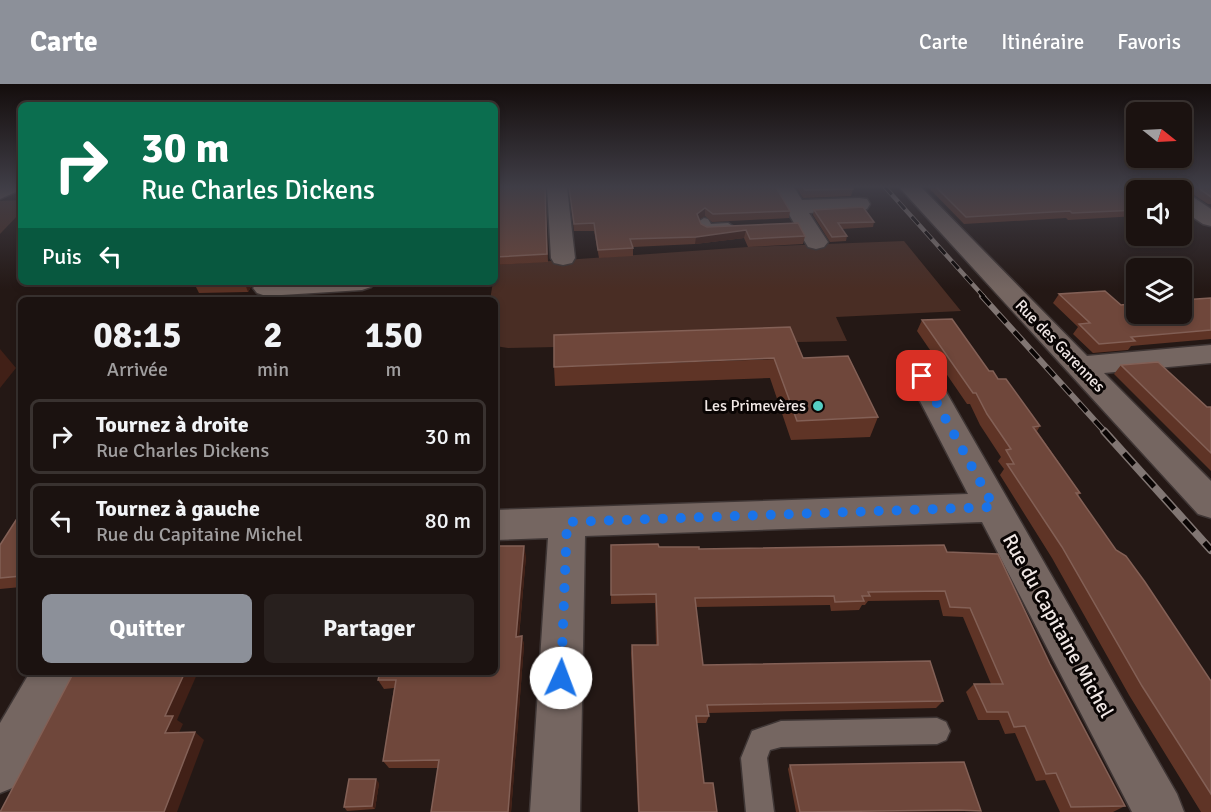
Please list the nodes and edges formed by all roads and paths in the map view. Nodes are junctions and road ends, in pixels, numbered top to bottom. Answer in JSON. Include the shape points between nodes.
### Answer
{"nodes":[{"id":1,"x":560,"y":221,"type":"edge"},
{"id":2,"x":801,"y":221,"type":"edge"},
{"id":3,"x":814,"y":221,"type":"edge"},
{"id":4,"x":941,"y":221,"type":"edge"},
{"id":5,"x":704,"y":222,"type":"edge"},
{"id":6,"x":739,"y":227,"type":"edge"},
{"id":7,"x":563,"y":258,"type":"dead end"},
{"id":8,"x":326,"y":285,"type":"edge"},
{"id":9,"x":265,"y":290,"type":"edge"},
{"id":10,"x":1211,"y":354,"type":"edge"},
{"id":11,"x":1079,"y":366,"type":"junction"},
{"id":12,"x":922,"y":376,"type":"dead end"},
{"id":13,"x":1211,"y":504,"type":"edge"},
{"id":14,"x":994,"y":507,"type":"junction"},
{"id":15,"x":567,"y":522,"type":"junction"},
{"id":16,"x":498,"y":525,"type":"edge"},
{"id":17,"x":52,"y":675,"type":"edge"},
{"id":18,"x":937,"y":731,"type":"dead end"},
{"id":19,"x":0,"y":769,"type":"edge"},
{"id":20,"x":555,"y":812,"type":"edge"},
{"id":21,"x":760,"y":812,"type":"edge"},
{"id":22,"x":1160,"y":812,"type":"edge"}],
"edges":[{"from":1,"to":7,"type":"street"},
{"from":2,"to":3,"type":"street","via":[[803,225]]},
{"from":4,"to":11,"type":"street","name":"Rue des Garennes"},
{"from":5,"to":6,"type":"lane","via":[[706,228]]},
{"from":8,"to":9,"type":"street"},
{"from":10,"to":11,"type":"street"},
{"from":11,"to":13,"type":"street","name":"Rue des Garennes"},
{"from":12,"to":14,"type":"street","name":"Rue du Capitaine Michel"},
{"from":14,"to":15,"type":"street"},
{"from":14,"to":22,"type":"street","name":"Rue du Capitaine Michel"},
{"from":15,"to":16,"type":"street"},
{"from":15,"to":20,"type":"street"},
{"from":17,"to":19,"type":"street"},
{"from":18,"to":21,"type":"lane","via":[[781,735],[761,740],[754,758]]}]}
